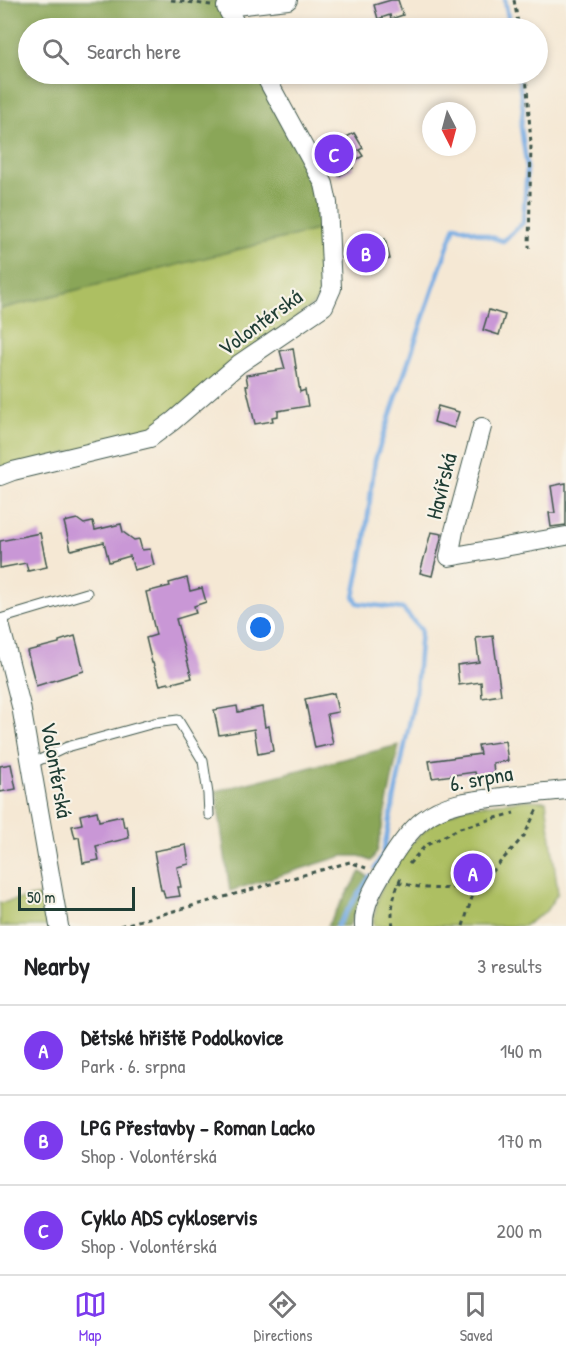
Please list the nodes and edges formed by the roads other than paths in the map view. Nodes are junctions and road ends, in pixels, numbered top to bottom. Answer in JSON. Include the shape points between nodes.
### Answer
{"nodes":[{"id":1,"x":288,"y":0,"type":"edge"},
{"id":2,"x":232,"y":18,"type":"edge"},
{"id":3,"x":269,"y":84,"type":"edge"},
{"id":4,"x":482,"y":427,"type":"dead end"},
{"id":5,"x":0,"y":476,"type":"edge"},
{"id":6,"x":566,"y":536,"type":"edge"},
{"id":7,"x":87,"y":593,"type":"dead end"},
{"id":8,"x":0,"y":619,"type":"edge"},
{"id":9,"x":0,"y":624,"type":"edge"},
{"id":10,"x":31,"y":764,"type":"junction"},
{"id":11,"x":566,"y":790,"type":"edge"},
{"id":12,"x":209,"y":815,"type":"dead end"},
{"id":13,"x":59,"y":926,"type":"edge"},
{"id":14,"x":364,"y":926,"type":"edge"}],
"edges":[{"from":1,"to":2,"type":"street","via":[[225,7]]},
{"from":3,"to":5,"type":"street","name":"Volontérská","via":[[324,184],[332,288],[324,306],[239,364],[150,438]]},
{"from":4,"to":6,"type":"street","name":"Havířská","via":[[449,557]]},
{"from":7,"to":8,"type":"lane"},
{"from":9,"to":10,"type":"street","name":"Volontérská"},
{"from":10,"to":12,"type":"lane","via":[[68,747],[178,720],[203,761]]},
{"from":10,"to":13,"type":"street","name":"Volontérská"},
{"from":11,"to":14,"type":"street","name":"6. srpna","via":[[539,802],[466,801],[424,819],[382,874],[363,914]]}]}
